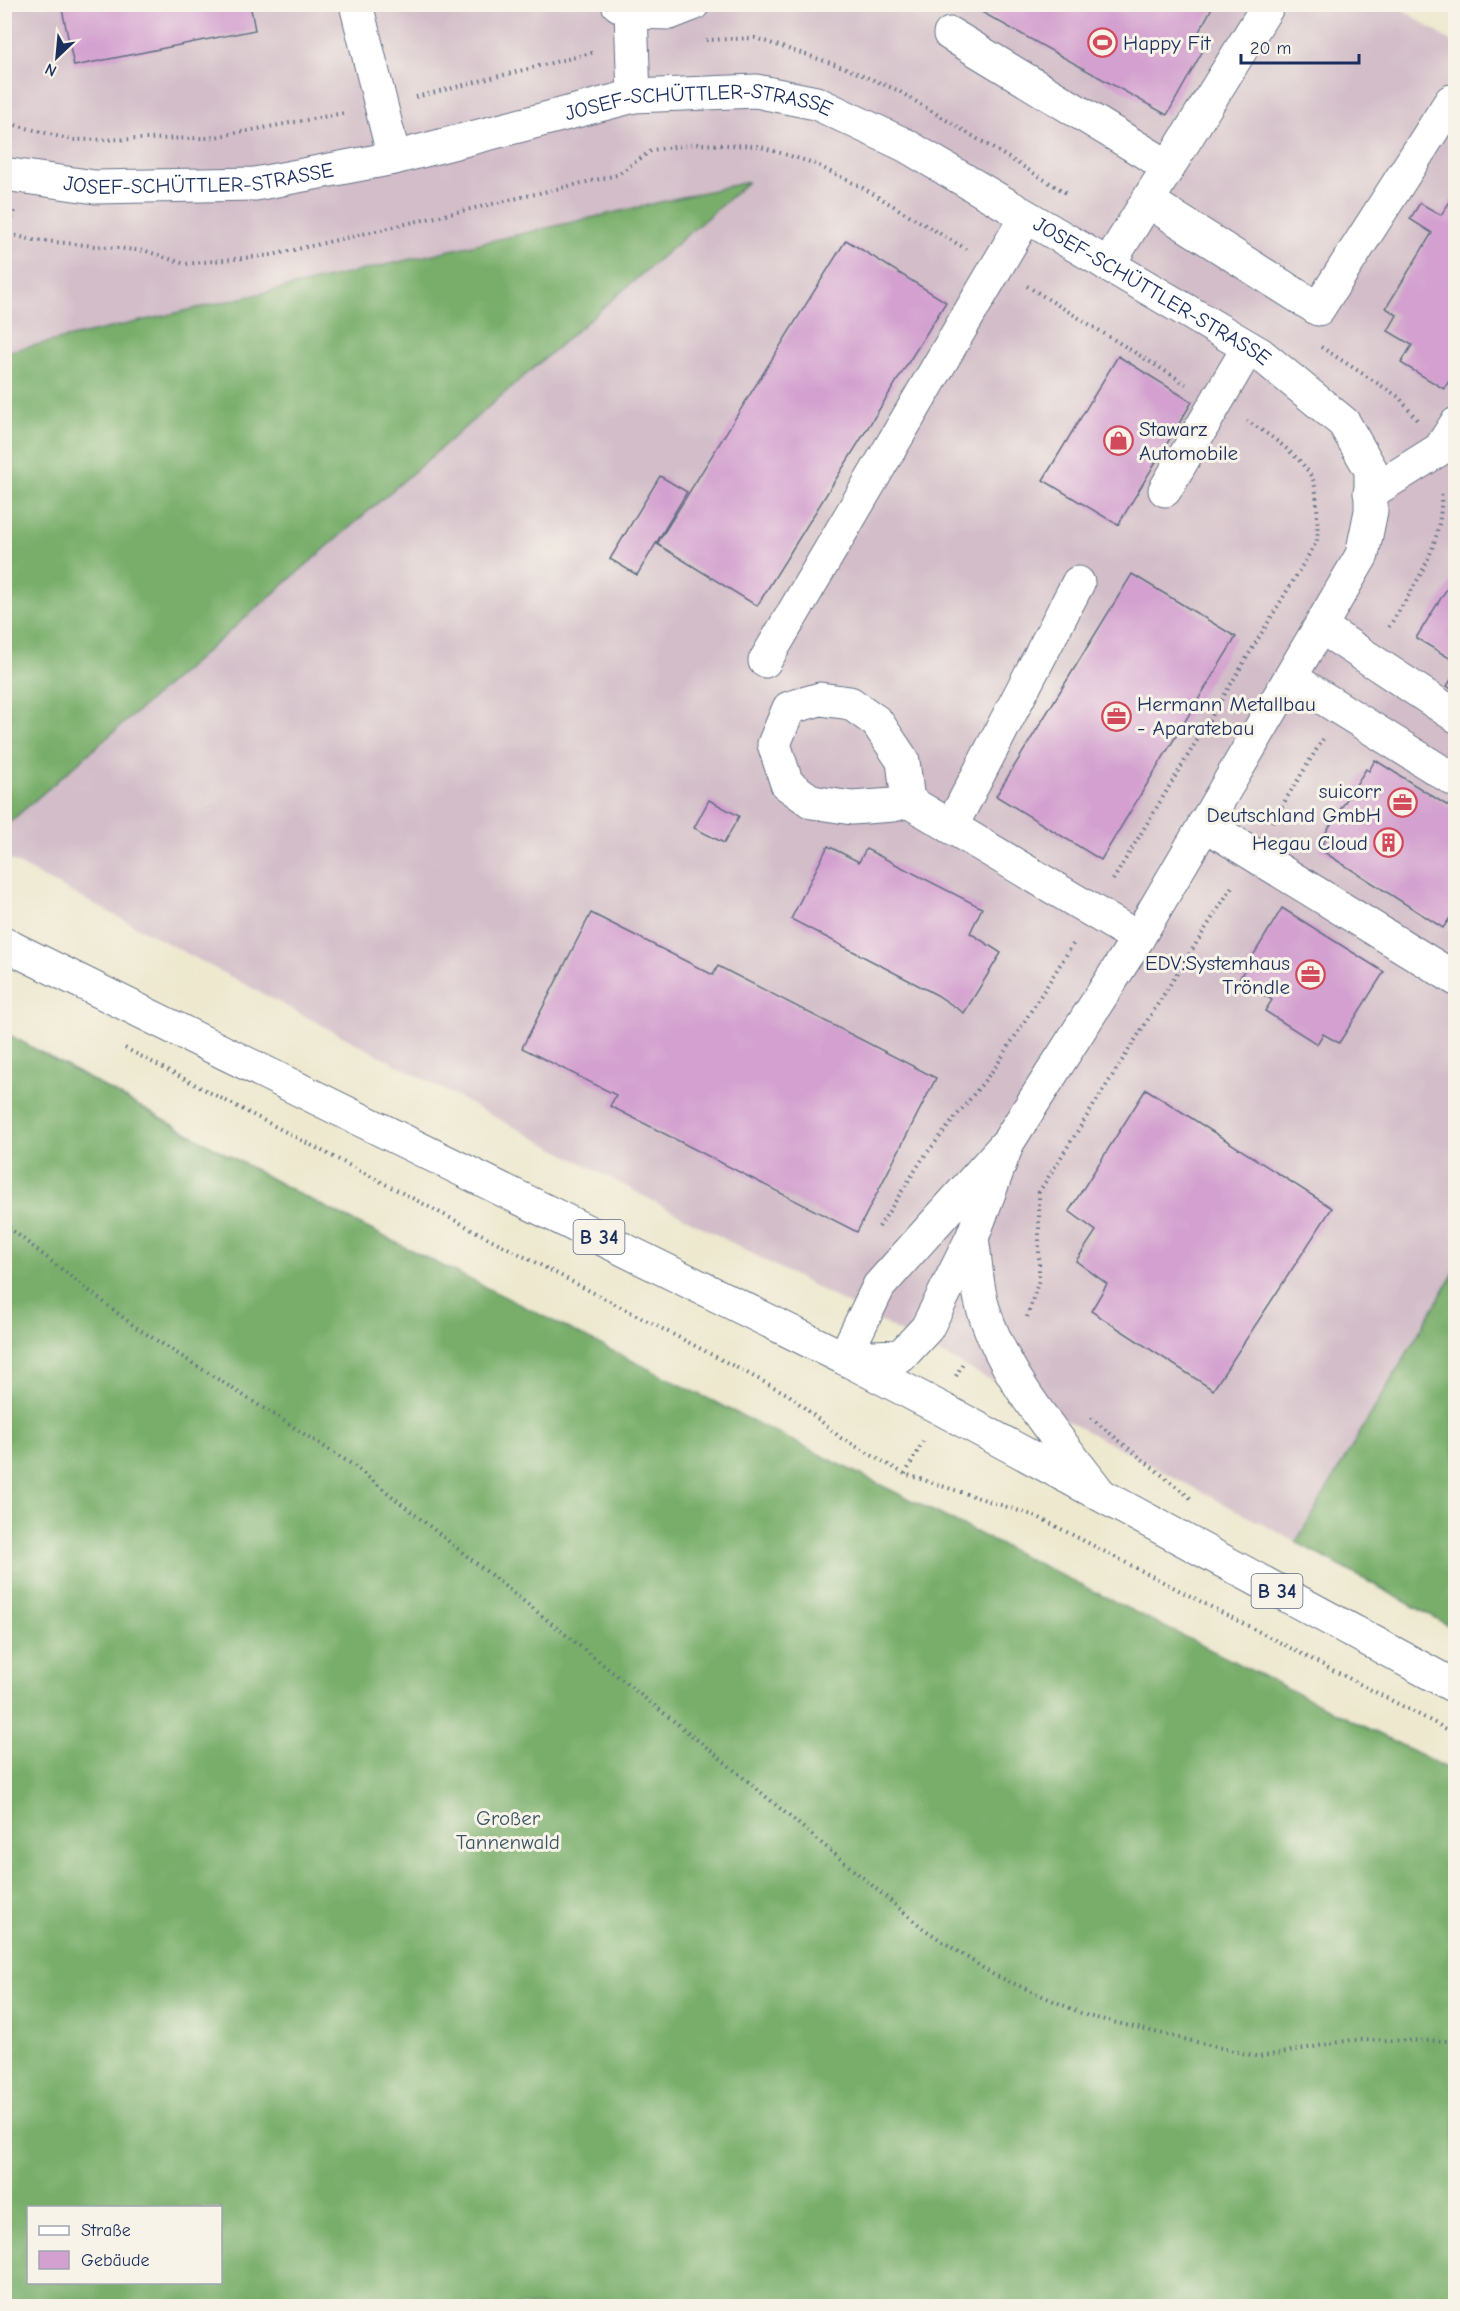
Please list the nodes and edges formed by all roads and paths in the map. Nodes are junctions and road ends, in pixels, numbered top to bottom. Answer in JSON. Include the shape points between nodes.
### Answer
{"nodes":[{"id":1,"x":356,"y":4,"type":"edge"},
{"id":2,"x":693,"y":4,"type":"edge"},
{"id":3,"x":1269,"y":4,"type":"edge"},
{"id":4,"x":625,"y":8,"type":"edge"},
{"id":5,"x":950,"y":34,"type":"dead end"},
{"id":6,"x":634,"y":96,"type":"junction"},
{"id":7,"x":1451,"y":101,"type":"dead end"},
{"id":8,"x":394,"y":158,"type":"junction"},
{"id":9,"x":1169,"y":167,"type":"junction"},
{"id":10,"x":4,"y":174,"type":"edge"},
{"id":11,"x":1148,"y":201,"type":"junction"},
{"id":12,"x":1026,"y":217,"type":"junction"},
{"id":13,"x":1108,"y":266,"type":"junction"},
{"id":14,"x":1248,"y":348,"type":"junction"},
{"id":15,"x":1455,"y":424,"type":"edge"},
{"id":16,"x":1165,"y":490,"type":"dead end"},
{"id":17,"x":1370,"y":493,"type":"junction"},
{"id":18,"x":1078,"y":583,"type":"dead end"},
{"id":19,"x":1321,"y":627,"type":"junction"},
{"id":20,"x":765,"y":661,"type":"dead end"},
{"id":21,"x":1291,"y":678,"type":"junction"},
{"id":22,"x":1455,"y":716,"type":"edge"},
{"id":23,"x":1455,"y":781,"type":"edge"},
{"id":24,"x":908,"y":801,"type":"dead end"},
{"id":25,"x":1204,"y":824,"type":"junction"},
{"id":26,"x":951,"y":827,"type":"junction"},
{"id":27,"x":1138,"y":938,"type":"junction"},
{"id":28,"x":4,"y":944,"type":"edge"},
{"id":29,"x":1455,"y":979,"type":"edge"},
{"id":30,"x":121,"y":1046,"type":"dead end"},
{"id":31,"x":1008,"y":1142,"type":"junction"},
{"id":32,"x":1038,"y":1212,"type":"dead end"},
{"id":33,"x":4,"y":1224,"type":"edge"},
{"id":34,"x":972,"y":1238,"type":"junction"},
{"id":35,"x":996,"y":1341,"type":"junction"},
{"id":36,"x":844,"y":1358,"type":"junction"},
{"id":37,"x":1083,"y":1411,"type":"dead end"},
{"id":38,"x":1100,"y":1494,"type":"junction"},
{"id":39,"x":1198,"y":1504,"type":"dead end"},
{"id":40,"x":1455,"y":1687,"type":"edge"},
{"id":41,"x":1455,"y":1734,"type":"edge"},
{"id":42,"x":1455,"y":2041,"type":"edge"}],
"edges":[{"from":1,"to":8,"type":"street"},
{"from":2,"to":4,"type":"street","via":[[670,13]]},
{"from":3,"to":9,"type":"street"},
{"from":4,"to":6,"type":"street"},
{"from":5,"to":9,"type":"street"},
{"from":6,"to":8,"type":"street","name":"JOSEF-SCHÜTTLER-STRASSE"},
{"from":6,"to":12,"type":"street","name":"JOSEF-SCHÜTTLER-STRASSE","via":[[756,91],[816,103],[905,145]]},
{"from":7,"to":11,"type":"street","via":[[1318,309]]},
{"from":8,"to":10,"type":"street","name":"JOSEF-SCHÜTTLER-STRASSE","via":[[255,184],[95,188]]},
{"from":9,"to":11,"type":"street"},
{"from":11,"to":13,"type":"street"},
{"from":12,"to":13,"type":"street","name":"JOSEF-SCHÜTTLER-STRASSE"},
{"from":12,"to":20,"type":"street"},
{"from":13,"to":14,"type":"street","name":"JOSEF-SCHÜTTLER-STRASSE"},
{"from":14,"to":16,"type":"street"},
{"from":14,"to":17,"type":"street","name":"JOSEF-SCHÜTTLER-STRASSE","via":[[1344,423],[1371,470]]},
{"from":15,"to":17,"type":"street","via":[[1440,449]]},
{"from":17,"to":19,"type":"street","name":"JOSEF-SCHÜTTLER-STRASSE","via":[[1371,512],[1362,555]]},
{"from":18,"to":26,"type":"street"},
{"from":19,"to":21,"type":"street","name":"JOSEF-SCHÜTTLER-STRASSE"},
{"from":19,"to":22,"type":"street"},
{"from":21,"to":23,"type":"street"},
{"from":21,"to":25,"type":"street","name":"JOSEF-SCHÜTTLER-STRASSE"},
{"from":24,"to":26,"type":"street"},
{"from":25,"to":27,"type":"street","name":"JOSEF-SCHÜTTLER-STRASSE"},
{"from":25,"to":29,"type":"street"},
{"from":26,"to":27,"type":"street"},
{"from":27,"to":31,"type":"street","name":"JOSEF-SCHÜTTLER-STRASSE"},
{"from":28,"to":36,"type":"street","number":"B 34"},
{"from":30,"to":41,"type":"path","via":[[789,1395],[841,1438],[905,1474],[1038,1517]]},
{"from":31,"to":34,"type":"street","name":"JOSEF-SCHÜTTLER-STRASSE"},
{"from":31,"to":36,"type":"street","name":"JOSEF-SCHÜTTLER-STRASSE","via":[[879,1286]]},
{"from":32,"to":35,"type":"path","via":[[1040,1280],[1025,1322]]},
{"from":33,"to":42,"type":"path","via":[[134,1326],[353,1465],[715,1754],[924,1929],[992,1974],[1089,2016],[1258,2056],[1351,2040]]},
{"from":34,"to":35,"type":"street","name":"JOSEF-SCHÜTTLER-STRASSE","via":[[983,1310]]},
{"from":34,"to":36,"type":"street","name":"JOSEF-SCHÜTTLER-STRASSE","via":[[927,1328],[901,1356]]},
{"from":35,"to":38,"type":"street","name":"JOSEF-SCHÜTTLER-STRASSE","via":[[1028,1397]]},
{"from":36,"to":38,"type":"street","number":"B 34"},
{"from":37,"to":39,"type":"path"},
{"from":38,"to":40,"type":"street","number":"B 34"}]}
